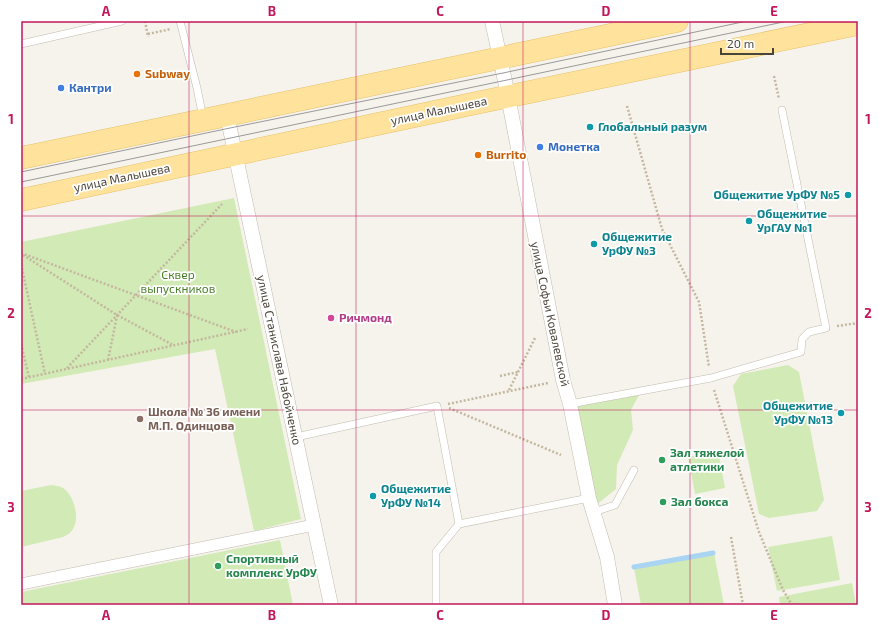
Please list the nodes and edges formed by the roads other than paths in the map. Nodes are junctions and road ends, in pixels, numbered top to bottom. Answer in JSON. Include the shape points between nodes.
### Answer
{"nodes":[{"id":1,"x":122,"y":21,"type":"edge"},
{"id":2,"x":492,"y":21,"type":"edge"},
{"id":3,"x":678,"y":21,"type":"edge"},
{"id":4,"x":181,"y":24,"type":"edge"},
{"id":5,"x":858,"y":24,"type":"edge"},
{"id":6,"x":21,"y":44,"type":"edge"},
{"id":7,"x":500,"y":58,"type":"junction"},
{"id":8,"x":508,"y":97,"type":"junction"},
{"id":9,"x":782,"y":110,"type":"road end"},
{"id":10,"x":227,"y":115,"type":"junction"},
{"id":11,"x":204,"y":120,"type":"junction"},
{"id":12,"x":235,"y":155,"type":"junction"},
{"id":13,"x":21,"y":158,"type":"edge"},
{"id":14,"x":21,"y":200,"type":"edge"},
{"id":15,"x":570,"y":404,"type":"junction"},
{"id":16,"x":296,"y":437,"type":"junction"},
{"id":17,"x":634,"y":470,"type":"dead end"},
{"id":18,"x":589,"y":498,"type":"junction"},
{"id":19,"x":594,"y":512,"type":"junction"},
{"id":20,"x":460,"y":524,"type":"junction"},
{"id":21,"x":314,"y":525,"type":"junction"},
{"id":22,"x":21,"y":584,"type":"edge"},
{"id":23,"x":331,"y":605,"type":"edge"},
{"id":24,"x":436,"y":605,"type":"edge"},
{"id":25,"x":615,"y":605,"type":"edge"}],
"edges":[{"from":1,"to":6,"type":"lane"},
{"from":2,"to":7,"type":"street","name":"улица Софьи Ковалевской"},
{"from":3,"to":7,"type":"main road"},
{"from":4,"to":11,"type":"lane"},
{"from":5,"to":8,"type":"main road","name":"улица Малышева"},
{"from":7,"to":8,"type":"street","name":"улица Софьи Ковалевской"},
{"from":7,"to":10,"type":"main road"},
{"from":8,"to":12,"type":"main road","name":"улица Малышева"},
{"from":8,"to":15,"type":"street","name":"улица Софьи Ковалевской","via":[[562,380]]},
{"from":9,"to":15,"type":"lane","via":[[826,328],[809,332],[802,339],[801,352],[710,378]]},
{"from":10,"to":11,"type":"main road"},
{"from":10,"to":12,"type":"street","name":"улица Станислава Набойченко"},
{"from":11,"to":13,"type":"main road"},
{"from":12,"to":14,"type":"main road","name":"улица Малышева"},
{"from":12,"to":16,"type":"street","name":"улица Станислава Набойченко"},
{"from":15,"to":18,"type":"street","name":"улица Софьи Ковалевской"},
{"from":16,"to":20,"type":"lane","via":[[437,406]]},
{"from":16,"to":21,"type":"street","name":"улица Станислава Набойченко"},
{"from":17,"to":19,"type":"lane","via":[[615,506]]},
{"from":18,"to":19,"type":"street","name":"улица Софьи Ковалевской"},
{"from":18,"to":20,"type":"lane"},
{"from":19,"to":25,"type":"street","name":"улица Софьи Ковалевской","via":[[607,557]]},
{"from":20,"to":24,"type":"lane","via":[[436,552]]},
{"from":21,"to":22,"type":"street"},
{"from":21,"to":23,"type":"street","name":"улица Станислава Набойченко"}]}
